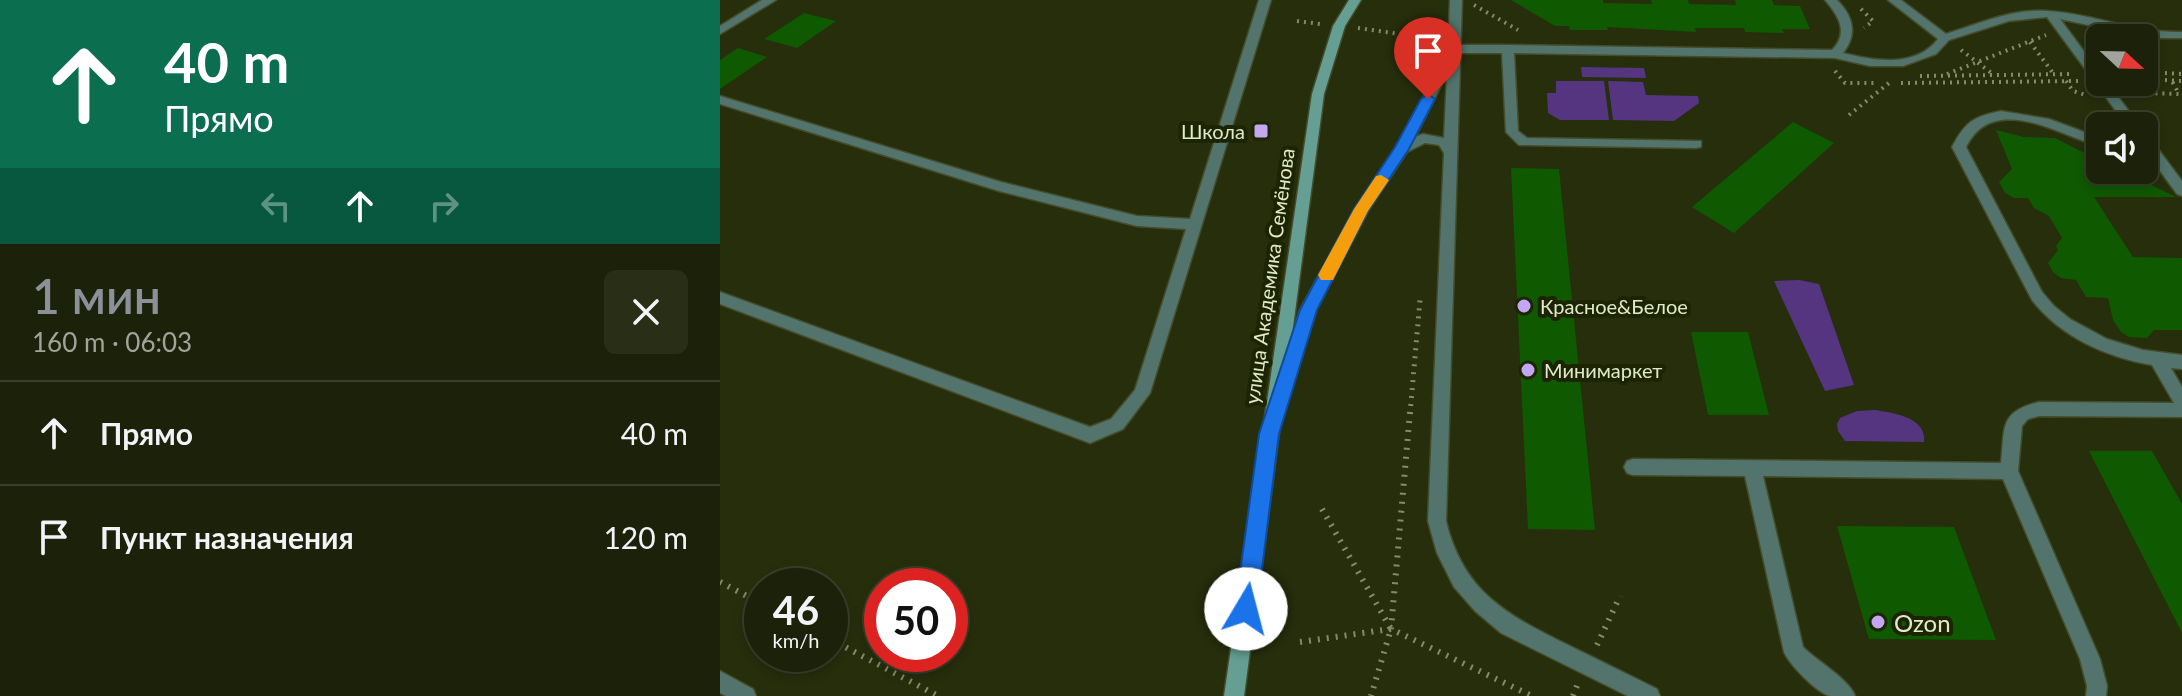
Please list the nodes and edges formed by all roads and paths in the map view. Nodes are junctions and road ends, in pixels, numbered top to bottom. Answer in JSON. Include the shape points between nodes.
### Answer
{"nodes":[{"id":1,"x":770,"y":0,"type":"edge"},
{"id":2,"x":1265,"y":0,"type":"edge"},
{"id":3,"x":1831,"y":0,"type":"edge"},
{"id":4,"x":1894,"y":0,"type":"edge"},
{"id":5,"x":1463,"y":1,"type":"edge"},
{"id":6,"x":1351,"y":3,"type":"edge"},
{"id":7,"x":2051,"y":15,"type":"junction"},
{"id":8,"x":2062,"y":29,"type":"junction"},
{"id":9,"x":720,"y":31,"type":"edge"},
{"id":10,"x":1383,"y":31,"type":"dead end"},
{"id":11,"x":2182,"y":35,"type":"edge"},
{"id":12,"x":1416,"y":36,"type":"dead end"},
{"id":13,"x":1944,"y":38,"type":"junction"},
{"id":14,"x":2030,"y":42,"type":"junction"},
{"id":15,"x":1455,"y":49,"type":"junction"},
{"id":16,"x":1508,"y":49,"type":"junction"},
{"id":17,"x":1554,"y":50,"type":"junction"},
{"id":18,"x":1830,"y":54,"type":"junction"},
{"id":19,"x":2086,"y":61,"type":"edge"},
{"id":20,"x":1977,"y":62,"type":"junction"},
{"id":21,"x":2158,"y":73,"type":"edge"},
{"id":22,"x":2054,"y":74,"type":"junction"},
{"id":23,"x":2182,"y":74,"type":"edge"},
{"id":24,"x":1968,"y":75,"type":"junction"},
{"id":25,"x":1994,"y":75,"type":"junction"},
{"id":26,"x":1943,"y":76,"type":"junction"},
{"id":27,"x":2086,"y":78,"type":"edge"},
{"id":28,"x":2086,"y":79,"type":"edge"},
{"id":29,"x":2158,"y":80,"type":"edge"},
{"id":30,"x":2172,"y":81,"type":"junction"},
{"id":31,"x":2182,"y":81,"type":"edge"},
{"id":32,"x":1973,"y":82,"type":"junction"},
{"id":33,"x":1889,"y":83,"type":"junction"},
{"id":34,"x":1919,"y":83,"type":"junction"},
{"id":35,"x":2158,"y":93,"type":"edge"},
{"id":36,"x":720,"y":100,"type":"edge"},
{"id":37,"x":1849,"y":115,"type":"dead end"},
{"id":38,"x":2086,"y":137,"type":"edge"},
{"id":39,"x":1696,"y":144,"type":"dead end"},
{"id":40,"x":1402,"y":149,"type":"junction"},
{"id":41,"x":1451,"y":154,"type":"junction"},
{"id":42,"x":2158,"y":159,"type":"edge"},
{"id":43,"x":2158,"y":167,"type":"edge"},
{"id":44,"x":2167,"y":171,"type":"junction"},
{"id":45,"x":2182,"y":191,"type":"edge"},
{"id":46,"x":1196,"y":224,"type":"junction"},
{"id":47,"x":720,"y":298,"type":"edge"},
{"id":48,"x":2158,"y":361,"type":"junction"},
{"id":49,"x":2182,"y":362,"type":"edge"},
{"id":50,"x":2182,"y":402,"type":"edge"},
{"id":51,"x":2182,"y":410,"type":"edge"},
{"id":52,"x":1269,"y":434,"type":"junction"},
{"id":53,"x":1633,"y":467,"type":"dead end"},
{"id":54,"x":1752,"y":468,"type":"junction"},
{"id":55,"x":2009,"y":471,"type":"junction"},
{"id":56,"x":1322,"y":509,"type":"dead end"},
{"id":57,"x":720,"y":582,"type":"edge"},
{"id":58,"x":744,"y":595,"type":"edge"},
{"id":59,"x":1620,"y":596,"type":"dead end"},
{"id":60,"x":1391,"y":629,"type":"junction"},
{"id":61,"x":1606,"y":630,"type":"dead end"},
{"id":62,"x":1300,"y":642,"type":"dead end"},
{"id":63,"x":848,"y":648,"type":"edge"},
{"id":64,"x":720,"y":681,"type":"edge"},
{"id":65,"x":2101,"y":693,"type":"edge"},
{"id":66,"x":746,"y":696,"type":"edge"},
{"id":67,"x":938,"y":696,"type":"edge"},
{"id":68,"x":1234,"y":696,"type":"edge"},
{"id":69,"x":1371,"y":696,"type":"edge"},
{"id":70,"x":1650,"y":696,"type":"edge"},
{"id":71,"x":1845,"y":696,"type":"edge"}],
"edges":[{"from":1,"to":9,"type":"street"},
{"from":2,"to":46,"type":"street"},
{"from":3,"to":18,"type":"street","via":[[1844,15],[1848,31],[1845,44]]},
{"from":4,"to":13,"type":"street"},
{"from":5,"to":15,"type":"street"},
{"from":5,"to":17,"type":"path"},
{"from":6,"to":52,"type":"main road","name":"улица Академика Семёнова","via":[[1318,94]]},
{"from":7,"to":8,"type":"street"},
{"from":7,"to":11,"type":"street"},
{"from":7,"to":13,"type":"street","via":[[2020,16]]},
{"from":8,"to":14,"type":"path"},
{"from":8,"to":19,"type":"street"},
{"from":10,"to":12,"type":"path"},
{"from":13,"to":18,"type":"street","via":[[1937,48],[1901,65]]},
{"from":13,"to":20,"type":"path"},
{"from":14,"to":20,"type":"path"},
{"from":14,"to":22,"type":"path"},
{"from":15,"to":16,"type":"street"},
{"from":15,"to":40,"type":"street"},
{"from":15,"to":41,"type":"street"},
{"from":16,"to":17,"type":"street"},
{"from":16,"to":39,"type":"street","via":[[1512,132],[1524,142]]},
{"from":17,"to":18,"type":"street"},
{"from":18,"to":33,"type":"path","via":[[1842,82]]},
{"from":20,"to":25,"type":"path"},
{"from":20,"to":26,"type":"path"},
{"from":21,"to":23,"type":"path"},
{"from":22,"to":25,"type":"path"},
{"from":22,"to":27,"type":"path"},
{"from":24,"to":25,"type":"path"},
{"from":24,"to":26,"type":"path"},
{"from":24,"to":32,"type":"path"},
{"from":26,"to":34,"type":"path","via":[[1915,76]]},
{"from":28,"to":32,"type":"path"},
{"from":29,"to":30,"type":"path"},
{"from":30,"to":31,"type":"path"},
{"from":30,"to":35,"type":"path","via":[[2179,94]]},
{"from":32,"to":34,"type":"path"},
{"from":33,"to":34,"type":"path"},
{"from":33,"to":37,"type":"path"},
{"from":36,"to":46,"type":"street","via":[[999,186],[1137,221]]},
{"from":38,"to":48,"type":"street","via":[[2042,119],[1993,117],[1978,122],[1959,147],[2043,306],[2116,349]]},
{"from":40,"to":41,"type":"street","via":[[1423,138],[1443,142]]},
{"from":40,"to":52,"type":"street","via":[[1362,209],[1308,310]]},
{"from":41,"to":70,"type":"street","via":[[1437,521],[1441,547],[1455,576],[1508,626]]},
{"from":42,"to":44,"type":"street"},
{"from":43,"to":44,"type":"street"},
{"from":44,"to":45,"type":"street"},
{"from":46,"to":47,"type":"street","via":[[1142,393],[1117,424],[1090,435]]},
{"from":48,"to":49,"type":"street"},
{"from":48,"to":50,"type":"street"},
{"from":51,"to":55,"type":"street","via":[[2023,413],[2014,424]]},
{"from":52,"to":68,"type":"main road","name":"улица Академика Семёнова"},
{"from":53,"to":54,"type":"street"},
{"from":54,"to":55,"type":"street"},
{"from":54,"to":71,"type":"street","via":[[1794,652]]},
{"from":55,"to":65,"type":"street"},
{"from":56,"to":60,"type":"path"},
{"from":57,"to":58,"type":"path"},
{"from":59,"to":61,"type":"path"},
{"from":60,"to":62,"type":"path"},
{"from":60,"to":69,"type":"path"},
{"from":63,"to":67,"type":"path"},
{"from":64,"to":66,"type":"street"}]}
